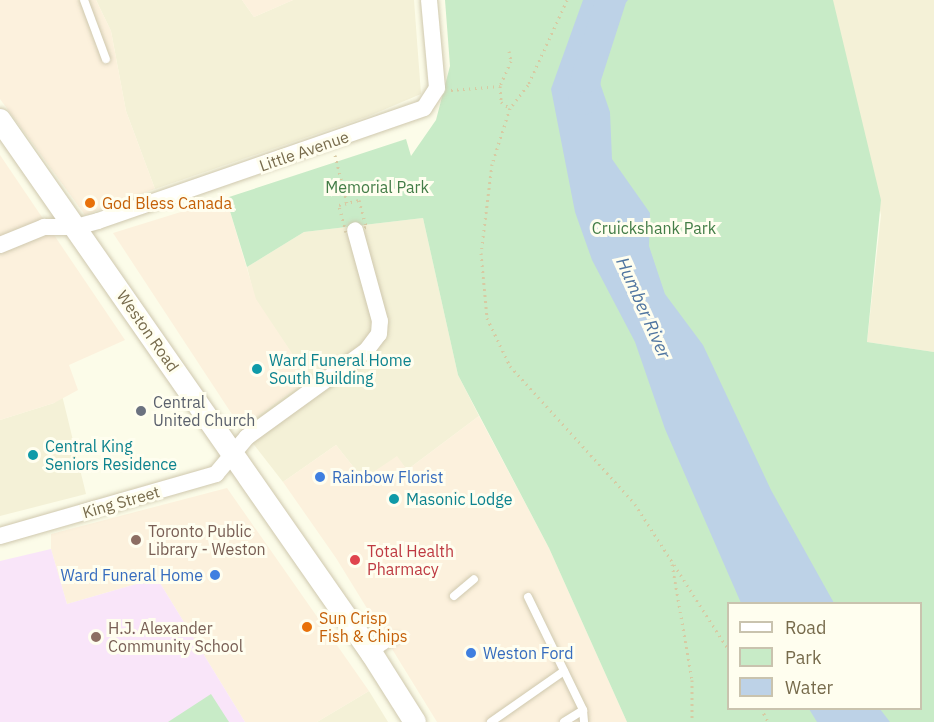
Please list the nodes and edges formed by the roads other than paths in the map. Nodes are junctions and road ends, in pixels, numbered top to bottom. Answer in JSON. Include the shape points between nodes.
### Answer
{"nodes":[{"id":1,"x":84,"y":0,"type":"edge"},
{"id":2,"x":429,"y":0,"type":"edge"},
{"id":3,"x":106,"y":58,"type":"dead end"},
{"id":4,"x":0,"y":120,"type":"edge"},
{"id":5,"x":76,"y":227,"type":"junction"},
{"id":6,"x":355,"y":230,"type":"dead end"},
{"id":7,"x":0,"y":245,"type":"edge"},
{"id":8,"x":233,"y":454,"type":"junction"},
{"id":9,"x":0,"y":536,"type":"edge"},
{"id":10,"x":474,"y":579,"type":"dead end"},
{"id":11,"x":454,"y":596,"type":"dead end"},
{"id":12,"x":528,"y":597,"type":"dead end"},
{"id":13,"x":396,"y":638,"type":"dead end"},
{"id":14,"x":372,"y":654,"type":"junction"},
{"id":15,"x":564,"y":671,"type":"junction"},
{"id":16,"x":583,"y":710,"type":"junction"},
{"id":17,"x":415,"y":722,"type":"edge"},
{"id":18,"x":491,"y":722,"type":"edge"},
{"id":19,"x":564,"y":722,"type":"edge"},
{"id":20,"x":584,"y":722,"type":"edge"}],
"edges":[{"from":1,"to":3,"type":"lane"},
{"from":2,"to":5,"type":"street","name":"Little Avenue","via":[[436,88],[424,108]]},
{"from":4,"to":5,"type":"main road","name":"Weston Road"},
{"from":5,"to":7,"type":"street","name":"Little Avenue","via":[[44,227]]},
{"from":5,"to":8,"type":"main road","name":"Weston Road"},
{"from":6,"to":8,"type":"street","name":"King Street","via":[[380,321],[379,334],[366,351],[247,436]]},
{"from":8,"to":9,"type":"street","name":"King Street","via":[[216,474]]},
{"from":8,"to":14,"type":"main road","name":"Weston Road"},
{"from":10,"to":11,"type":"lane"},
{"from":12,"to":15,"type":"lane"},
{"from":13,"to":14,"type":"lane"},
{"from":14,"to":17,"type":"main road","name":"Weston Road"},
{"from":15,"to":16,"type":"lane"},
{"from":15,"to":18,"type":"lane"},
{"from":16,"to":19,"type":"lane"},
{"from":16,"to":20,"type":"lane"}]}
